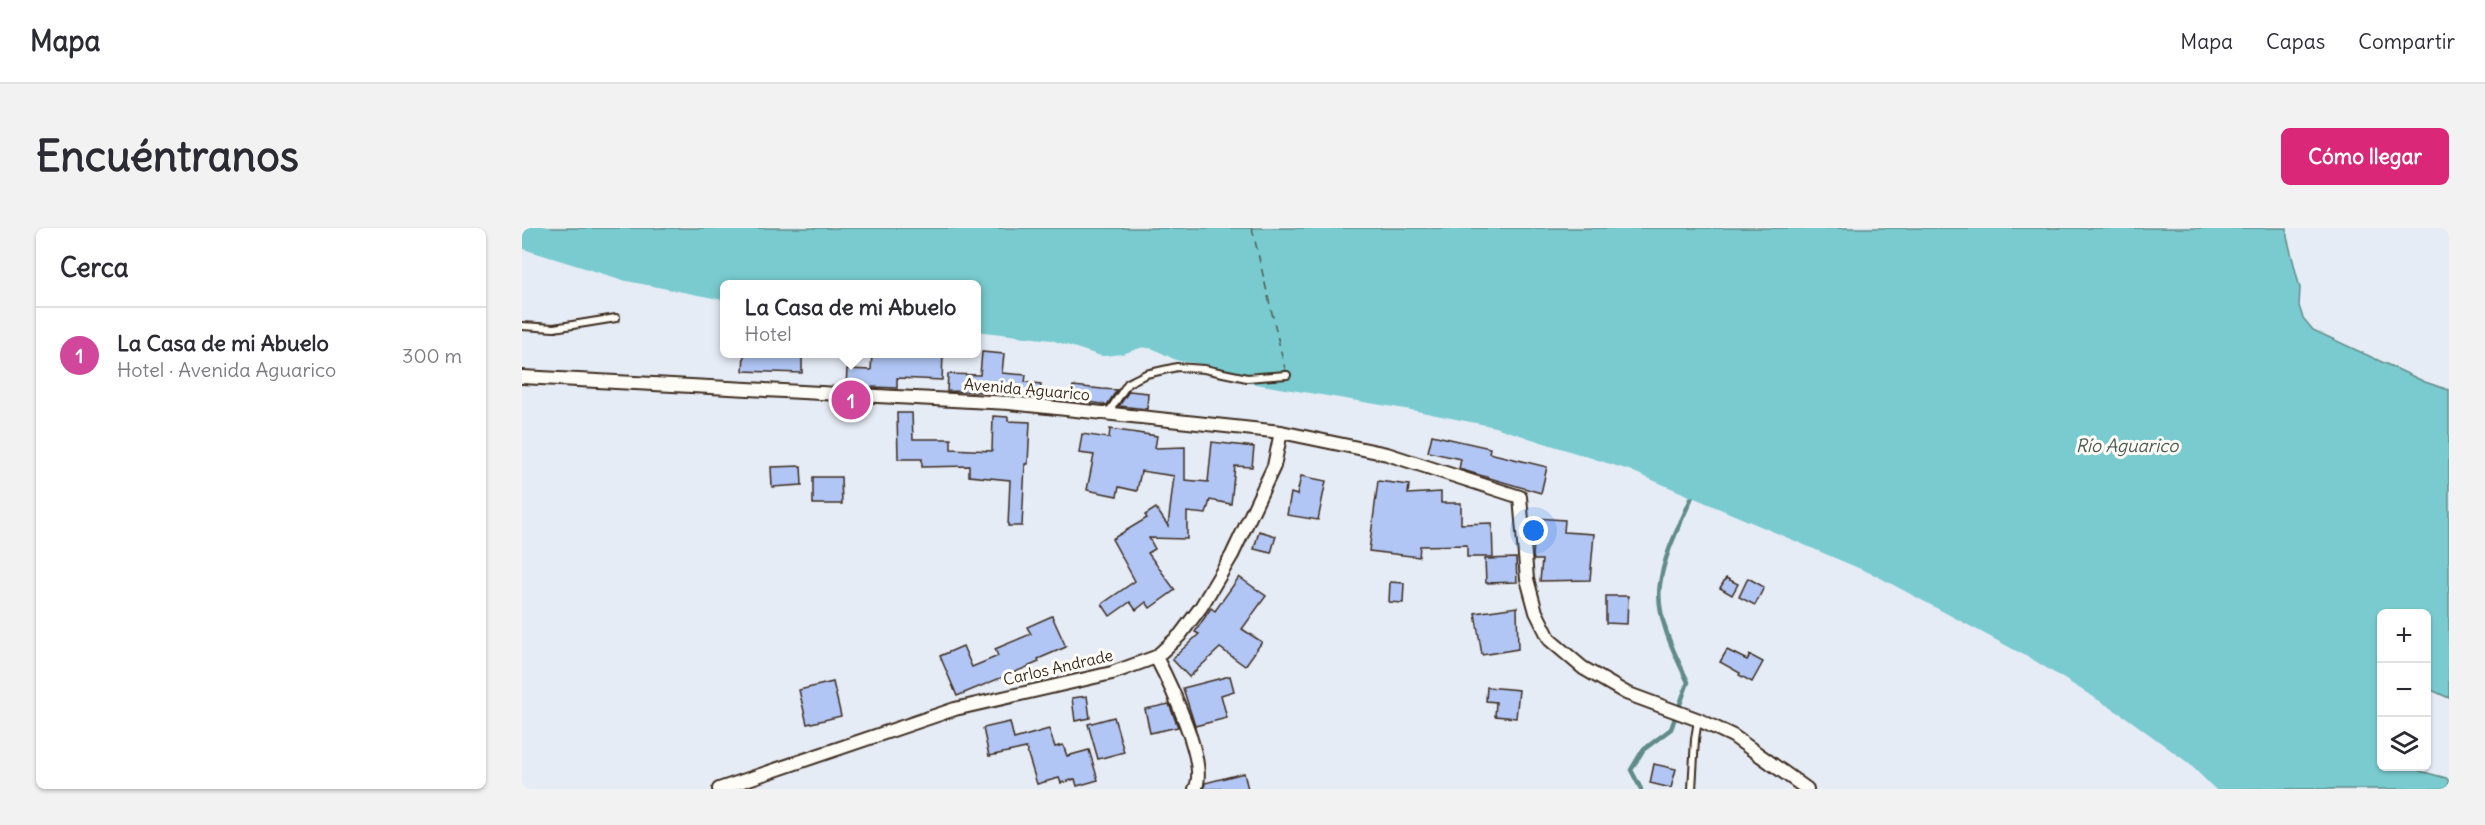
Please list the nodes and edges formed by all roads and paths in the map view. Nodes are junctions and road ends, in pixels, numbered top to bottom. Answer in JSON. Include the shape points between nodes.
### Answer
{"nodes":[{"id":1,"x":616,"y":318,"type":"dead end"},
{"id":2,"x":522,"y":326,"type":"edge"},
{"id":3,"x":1287,"y":375,"type":"dead end"},
{"id":4,"x":522,"y":377,"type":"edge"},
{"id":5,"x":1108,"y":413,"type":"junction"},
{"id":6,"x":1281,"y":432,"type":"junction"},
{"id":7,"x":1156,"y":657,"type":"junction"},
{"id":8,"x":1699,"y":720,"type":"junction"},
{"id":9,"x":719,"y":789,"type":"edge"},
{"id":10,"x":1195,"y":789,"type":"edge"},
{"id":11,"x":1692,"y":789,"type":"edge"},
{"id":12,"x":1807,"y":789,"type":"edge"}],
"edges":[{"from":1,"to":2,"type":"lane","via":[[554,328]]},
{"from":3,"to":5,"type":"lane","via":[[1247,378],[1176,367],[1128,383]]},
{"from":4,"to":5,"type":"street","name":"Avenida Aguarico","via":[[1009,403]]},
{"from":5,"to":6,"type":"street","name":"Avenida Aguarico"},
{"from":6,"to":7,"type":"street","name":"Carlos Andrade","via":[[1274,465],[1232,555],[1201,607],[1180,635]]},
{"from":6,"to":8,"type":"street","name":"Avenida Aguarico","via":[[1387,454],[1520,497],[1527,579],[1536,612],[1550,640],[1583,668],[1626,693]]},
{"from":7,"to":9,"type":"street","name":"Carlos Andrade","via":[[1112,672],[955,709]]},
{"from":7,"to":10,"type":"street","via":[[1184,719],[1199,775]]},
{"from":8,"to":11,"type":"lane"},
{"from":8,"to":12,"type":"street","via":[[1733,736]]}]}
